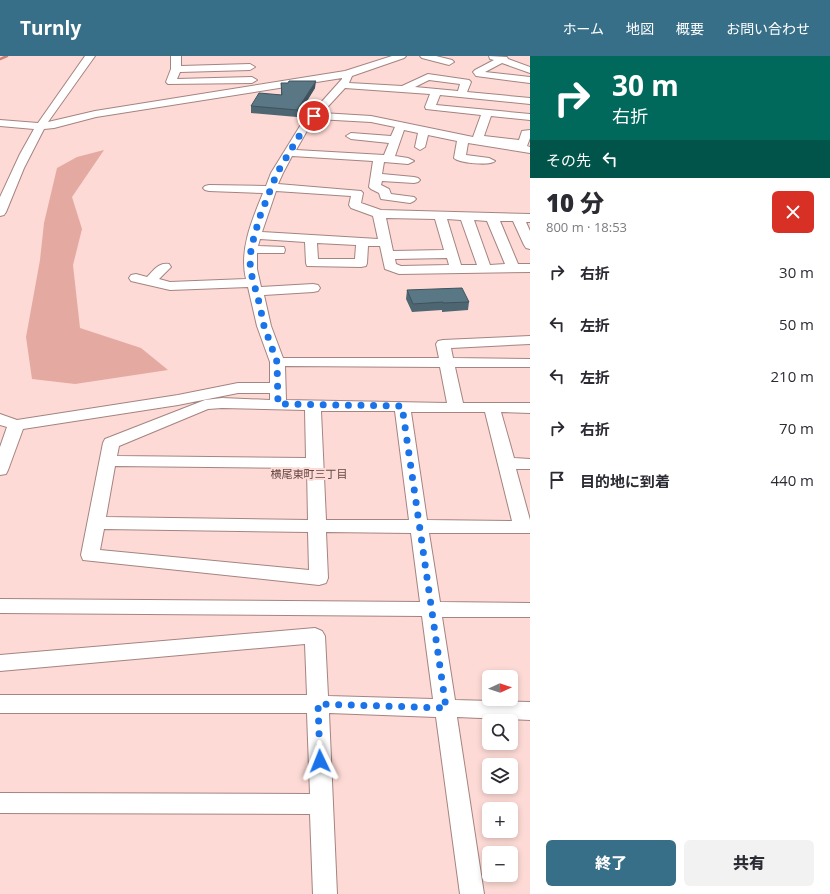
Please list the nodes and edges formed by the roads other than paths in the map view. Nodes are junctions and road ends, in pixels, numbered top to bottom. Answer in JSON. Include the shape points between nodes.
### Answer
{"nodes":[{"id":1,"x":90,"y":56,"type":"edge"},
{"id":2,"x":176,"y":56,"type":"edge"},
{"id":3,"x":248,"y":56,"type":"edge"},
{"id":4,"x":401,"y":56,"type":"edge"},
{"id":5,"x":425,"y":56,"type":"edge"},
{"id":6,"x":491,"y":56,"type":"edge"},
{"id":7,"x":504,"y":59,"type":"junction"},
{"id":8,"x":448,"y":62,"type":"dead end"},
{"id":9,"x":176,"y":69,"type":"junction"},
{"id":10,"x":530,"y":70,"type":"edge"},
{"id":11,"x":347,"y":74,"type":"junction"},
{"id":12,"x":255,"y":78,"type":"junction"},
{"id":13,"x":530,"y":80,"type":"edge"},
{"id":14,"x":494,"y":81,"type":"junction"},
{"id":15,"x":292,"y":82,"type":"junction"},
{"id":16,"x":343,"y":85,"type":"junction"},
{"id":17,"x":530,"y":87,"type":"edge"},
{"id":18,"x":404,"y":89,"type":"junction"},
{"id":19,"x":436,"y":93,"type":"junction"},
{"id":20,"x":461,"y":95,"type":"junction"},
{"id":21,"x":486,"y":98,"type":"junction"},
{"id":22,"x":530,"y":102,"type":"edge"},
{"id":23,"x":487,"y":114,"type":"junction"},
{"id":24,"x":314,"y":116,"type":"junction"},
{"id":25,"x":530,"y":117,"type":"edge"},
{"id":26,"x":400,"y":122,"type":"junction"},
{"id":27,"x":0,"y":123,"type":"edge"},
{"id":28,"x":41,"y":126,"type":"junction"},
{"id":29,"x":424,"y":130,"type":"junction"},
{"id":30,"x":530,"y":133,"type":"edge"},
{"id":31,"x":351,"y":136,"type":"dead end"},
{"id":32,"x":463,"y":139,"type":"junction"},
{"id":33,"x":395,"y":140,"type":"junction"},
{"id":34,"x":420,"y":147,"type":"dead end"},
{"id":35,"x":530,"y":150,"type":"edge"},
{"id":36,"x":288,"y":153,"type":"junction"},
{"id":37,"x":384,"y":159,"type":"junction"},
{"id":38,"x":408,"y":161,"type":"dead end"},
{"id":39,"x":489,"y":161,"type":"dead end"},
{"id":40,"x":376,"y":177,"type":"junction"},
{"id":41,"x":414,"y":180,"type":"dead end"},
{"id":42,"x":5,"y":185,"type":"edge"},
{"id":43,"x":209,"y":188,"type":"dead end"},
{"id":44,"x":270,"y":189,"type":"junction"},
{"id":45,"x":410,"y":199,"type":"dead end"},
{"id":46,"x":0,"y":212,"type":"edge"},
{"id":47,"x":379,"y":214,"type":"junction"},
{"id":48,"x":440,"y":216,"type":"junction"},
{"id":49,"x":466,"y":216,"type":"junction"},
{"id":50,"x":495,"y":217,"type":"junction"},
{"id":51,"x":524,"y":218,"type":"edge"},
{"id":52,"x":258,"y":235,"type":"junction"},
{"id":53,"x":311,"y":239,"type":"junction"},
{"id":54,"x":362,"y":242,"type":"junction"},
{"id":55,"x":530,"y":245,"type":"edge"},
{"id":56,"x":387,"y":249,"type":"junction"},
{"id":57,"x":280,"y":250,"type":"dead end"},
{"id":58,"x":452,"y":254,"type":"junction"},
{"id":59,"x":164,"y":267,"type":"dead end"},
{"id":60,"x":513,"y":268,"type":"junction"},
{"id":61,"x":530,"y":268,"type":"edge"},
{"id":62,"x":485,"y":269,"type":"junction"},
{"id":63,"x":457,"y":270,"type":"junction"},
{"id":64,"x":136,"y":278,"type":"dead end"},
{"id":65,"x":150,"y":282,"type":"junction"},
{"id":66,"x":255,"y":287,"type":"junction"},
{"id":67,"x":306,"y":303,"type":"dead end"},
{"id":68,"x":530,"y":340,"type":"edge"},
{"id":69,"x":277,"y":362,"type":"junction"},
{"id":70,"x":447,"y":363,"type":"junction"},
{"id":71,"x":530,"y":363,"type":"edge"},
{"id":72,"x":278,"y":396,"type":"junction"},
{"id":73,"x":313,"y":406,"type":"junction"},
{"id":74,"x":402,"y":406,"type":"junction"},
{"id":75,"x":456,"y":407,"type":"junction"},
{"id":76,"x":492,"y":407,"type":"junction"},
{"id":77,"x":530,"y":408,"type":"edge"},
{"id":78,"x":0,"y":419,"type":"edge"},
{"id":79,"x":16,"y":426,"type":"junction"},
{"id":80,"x":108,"y":461,"type":"junction"},
{"id":81,"x":315,"y":463,"type":"junction"},
{"id":82,"x":507,"y":463,"type":"junction"},
{"id":83,"x":530,"y":464,"type":"edge"},
{"id":84,"x":0,"y":470,"type":"edge"},
{"id":85,"x":96,"y":523,"type":"junction"},
{"id":86,"x":317,"y":526,"type":"junction"},
{"id":87,"x":420,"y":527,"type":"junction"},
{"id":88,"x":527,"y":527,"type":"edge"},
{"id":89,"x":0,"y":606,"type":"edge"},
{"id":90,"x":432,"y":610,"type":"junction"},
{"id":91,"x":530,"y":610,"type":"edge"},
{"id":92,"x":0,"y":663,"type":"edge"},
{"id":93,"x":0,"y":704,"type":"edge"},
{"id":94,"x":318,"y":704,"type":"junction"},
{"id":95,"x":446,"y":708,"type":"junction"},
{"id":96,"x":530,"y":711,"type":"edge"},
{"id":97,"x":0,"y":803,"type":"edge"},
{"id":98,"x":322,"y":804,"type":"junction"},
{"id":99,"x":325,"y":894,"type":"edge"},
{"id":100,"x":472,"y":894,"type":"edge"}],
"edges":[{"from":1,"to":28,"type":"street"},
{"from":2,"to":9,"type":"street"},
{"from":3,"to":12,"type":"street"},
{"from":4,"to":11,"type":"street"},
{"from":5,"to":8,"type":"street"},
{"from":6,"to":7,"type":"street"},
{"from":7,"to":10,"type":"street"},
{"from":7,"to":14,"type":"street","via":[[478,72]]},
{"from":9,"to":12,"type":"street"},
{"from":9,"to":12,"type":"street","via":[[171,82]]},
{"from":11,"to":15,"type":"street"},
{"from":11,"to":16,"type":"street"},
{"from":12,"to":15,"type":"street"},
{"from":12,"to":15,"type":"street"},
{"from":12,"to":28,"type":"street"},
{"from":13,"to":14,"type":"street"},
{"from":14,"to":17,"type":"street"},
{"from":14,"to":21,"type":"street"},
{"from":16,"to":18,"type":"street"},
{"from":16,"to":24,"type":"street"},
{"from":18,"to":19,"type":"street"},
{"from":18,"to":20,"type":"street","via":[[428,77],[466,82]]},
{"from":19,"to":20,"type":"street"},
{"from":19,"to":23,"type":"street","via":[[430,107]]},
{"from":20,"to":21,"type":"street"},
{"from":21,"to":22,"type":"street"},
{"from":23,"to":25,"type":"street"},
{"from":23,"to":30,"type":"street","via":[[478,138],[523,144],[526,133]]},
{"from":24,"to":26,"type":"street"},
{"from":24,"to":36,"type":"street"},
{"from":26,"to":29,"type":"street"},
{"from":26,"to":33,"type":"street"},
{"from":27,"to":28,"type":"street"},
{"from":28,"to":42,"type":"street"},
{"from":29,"to":32,"type":"street"},
{"from":29,"to":34,"type":"street"},
{"from":31,"to":33,"type":"street"},
{"from":32,"to":35,"type":"street"},
{"from":32,"to":39,"type":"street","via":[[460,158]]},
{"from":33,"to":37,"type":"street"},
{"from":36,"to":37,"type":"street"},
{"from":36,"to":44,"type":"street"},
{"from":37,"to":38,"type":"street"},
{"from":37,"to":40,"type":"street"},
{"from":40,"to":41,"type":"street"},
{"from":40,"to":45,"type":"street","via":[[375,187],[385,191],[385,197]]},
{"from":42,"to":46,"type":"street"},
{"from":43,"to":44,"type":"street"},
{"from":44,"to":47,"type":"street","via":[[357,193],[355,205]]},
{"from":44,"to":52,"type":"street","via":[[260,216]]},
{"from":47,"to":48,"type":"street"},
{"from":47,"to":56,"type":"street"},
{"from":48,"to":49,"type":"street"},
{"from":48,"to":58,"type":"street"},
{"from":49,"to":50,"type":"street"},
{"from":49,"to":62,"type":"street"},
{"from":50,"to":51,"type":"street"},
{"from":50,"to":60,"type":"street"},
{"from":51,"to":55,"type":"street"},
{"from":52,"to":53,"type":"street"},
{"from":52,"to":57,"type":"street","via":[[259,255]]},
{"from":52,"to":66,"type":"street","via":[[251,248],[250,269]]},
{"from":53,"to":54,"type":"street"},
{"from":53,"to":54,"type":"street","via":[[312,263],[361,263]]},
{"from":54,"to":56,"type":"street"},
{"from":56,"to":58,"type":"street"},
{"from":56,"to":63,"type":"street","via":[[390,266],[399,270]]},
{"from":58,"to":63,"type":"street"},
{"from":59,"to":65,"type":"street"},
{"from":60,"to":61,"type":"street"},
{"from":60,"to":62,"type":"street"},
{"from":62,"to":63,"type":"street"},
{"from":64,"to":65,"type":"street"},
{"from":65,"to":66,"type":"street","via":[[180,286]]},
{"from":66,"to":67,"type":"street","via":[[308,289]]},
{"from":66,"to":69,"type":"street","via":[[264,326]]},
{"from":68,"to":70,"type":"street","via":[[443,344]]},
{"from":69,"to":70,"type":"street"},
{"from":69,"to":72,"type":"street"},
{"from":70,"to":71,"type":"street"},
{"from":70,"to":75,"type":"street"},
{"from":72,"to":73,"type":"street"},
{"from":72,"to":79,"type":"street","via":[[238,388]]},
{"from":72,"to":80,"type":"street","via":[[205,405],[111,443]]},
{"from":73,"to":74,"type":"street"},
{"from":73,"to":81,"type":"street"},
{"from":74,"to":75,"type":"street"},
{"from":74,"to":87,"type":"street"},
{"from":75,"to":76,"type":"street"},
{"from":76,"to":77,"type":"street"},
{"from":76,"to":82,"type":"street"},
{"from":78,"to":79,"type":"street"},
{"from":79,"to":84,"type":"street"},
{"from":80,"to":81,"type":"street"},
{"from":80,"to":85,"type":"street"},
{"from":81,"to":86,"type":"street"},
{"from":82,"to":83,"type":"street"},
{"from":82,"to":88,"type":"street"},
{"from":85,"to":86,"type":"street"},
{"from":85,"to":86,"type":"street","via":[[90,556],[319,578]]},
{"from":86,"to":87,"type":"street"},
{"from":87,"to":88,"type":"street"},
{"from":87,"to":90,"type":"street"},
{"from":89,"to":90,"type":"street"},
{"from":90,"to":91,"type":"street"},
{"from":90,"to":95,"type":"street"},
{"from":92,"to":94,"type":"street","via":[[315,636]]},
{"from":93,"to":94,"type":"street"},
{"from":94,"to":95,"type":"street"},
{"from":94,"to":98,"type":"street"},
{"from":95,"to":96,"type":"street"},
{"from":95,"to":100,"type":"street"},
{"from":97,"to":98,"type":"street"},
{"from":98,"to":99,"type":"street"}]}
